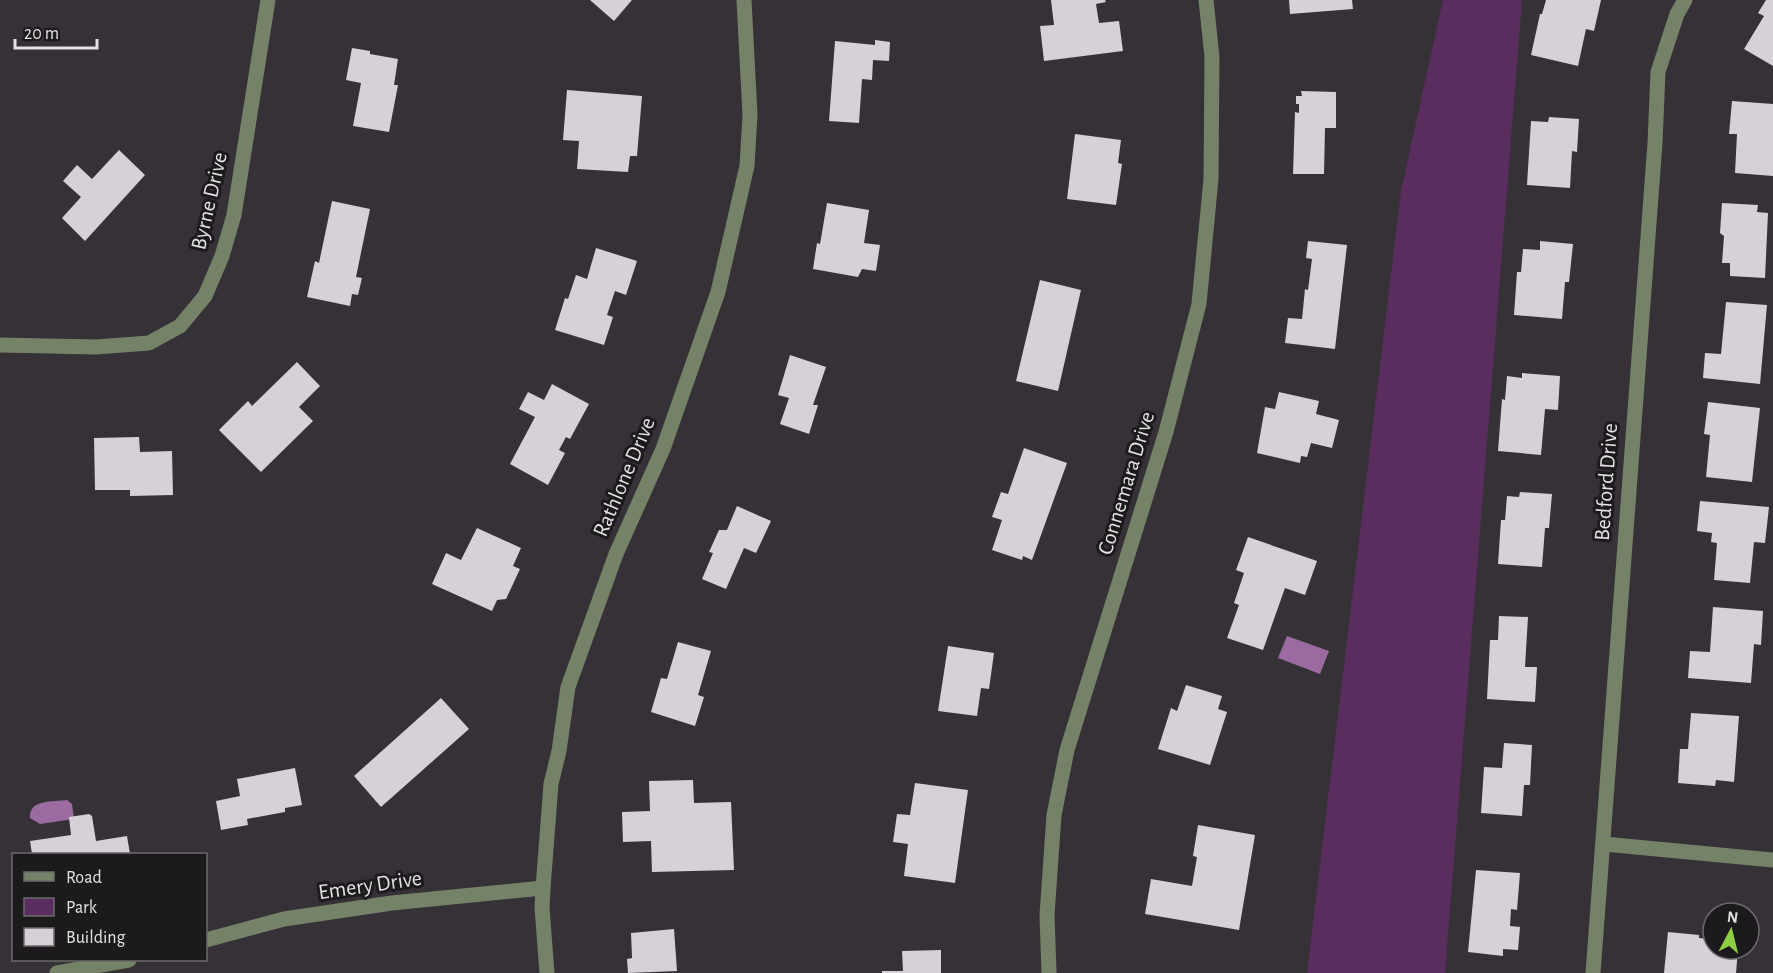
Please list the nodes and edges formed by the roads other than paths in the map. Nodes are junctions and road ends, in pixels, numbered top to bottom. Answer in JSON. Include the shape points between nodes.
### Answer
{"nodes":[{"id":1,"x":268,"y":0,"type":"edge"},
{"id":2,"x":744,"y":0,"type":"edge"},
{"id":3,"x":1206,"y":0,"type":"edge"},
{"id":4,"x":1685,"y":0,"type":"edge"},
{"id":5,"x":0,"y":345,"type":"edge"},
{"id":6,"x":1604,"y":844,"type":"junction"},
{"id":7,"x":1773,"y":848,"type":"edge"},
{"id":8,"x":1734,"y":856,"type":"junction"},
{"id":9,"x":1773,"y":860,"type":"edge"},
{"id":10,"x":543,"y":888,"type":"junction"},
{"id":11,"x":207,"y":940,"type":"edge"},
{"id":12,"x":123,"y":961,"type":"edge"},
{"id":13,"x":57,"y":973,"type":"edge"},
{"id":14,"x":547,"y":973,"type":"edge"},
{"id":15,"x":1049,"y":973,"type":"edge"},
{"id":16,"x":1593,"y":973,"type":"edge"}],
"edges":[{"from":1,"to":5,"type":"street","name":"Byrne Drive","via":[[234,215],[205,296],[180,326],[149,343],[96,347]]},
{"from":2,"to":10,"type":"street","name":"Rathlone Drive","via":[[750,115],[747,166],[721,281],[663,449],[616,554],[568,687],[551,784]]},
{"from":3,"to":15,"type":"street","name":"Connemara Drive","via":[[1212,57],[1211,179],[1199,304],[1166,432],[1067,750],[1054,815],[1047,915]]},
{"from":4,"to":6,"type":"street","name":"Bedford Drive","via":[[1658,72]]},
{"from":6,"to":8,"type":"street"},
{"from":6,"to":16,"type":"street","name":"Bedford Drive"},
{"from":7,"to":8,"type":"street"},
{"from":8,"to":9,"type":"street"},
{"from":10,"to":11,"type":"street","name":"Emery Drive","via":[[392,903],[284,919]]},
{"from":10,"to":14,"type":"street","name":"Rathlone Drive"},
{"from":12,"to":13,"type":"street"}]}
